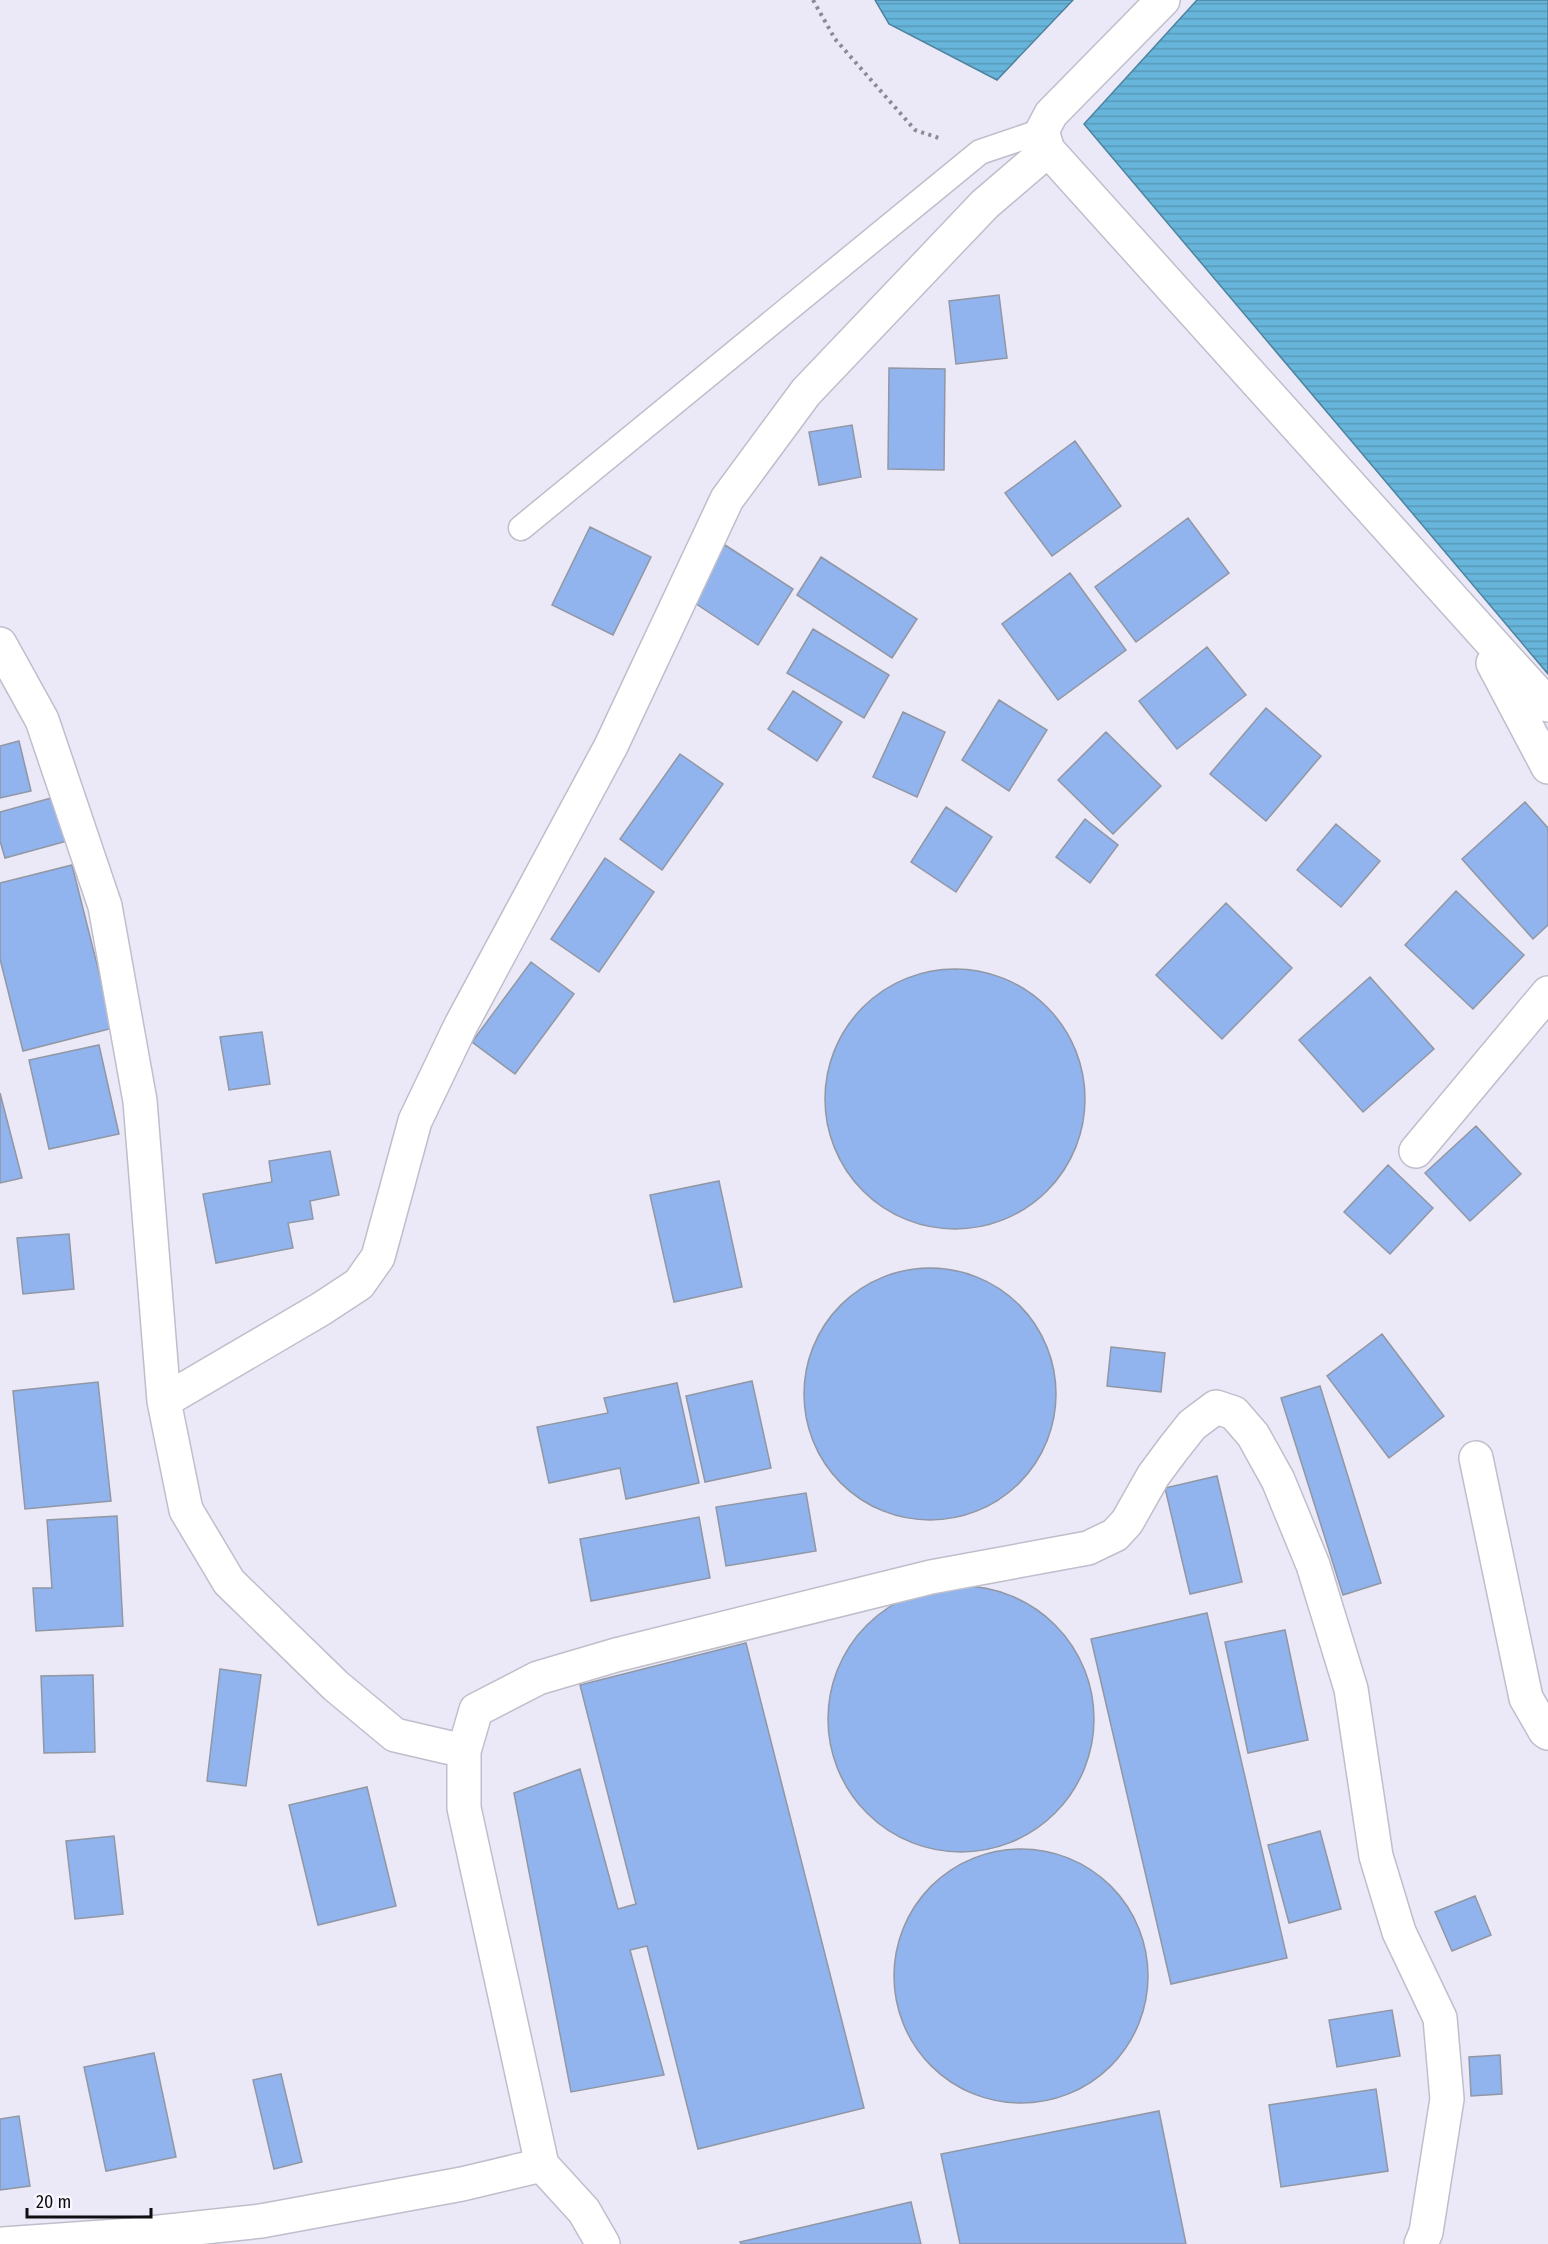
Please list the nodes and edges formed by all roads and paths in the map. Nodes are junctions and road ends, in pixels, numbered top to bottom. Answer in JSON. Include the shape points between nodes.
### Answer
{"nodes":[{"id":1,"x":813,"y":0,"type":"edge"},
{"id":2,"x":1163,"y":0,"type":"edge"},
{"id":3,"x":1045,"y":141,"type":"junction"},
{"id":4,"x":980,"y":152,"type":"junction"},
{"id":5,"x":522,"y":528,"type":"dead end"},
{"id":6,"x":1470,"y":619,"type":"junction"},
{"id":7,"x":0,"y":644,"type":"edge"},
{"id":8,"x":1548,"y":705,"type":"edge"},
{"id":9,"x":1548,"y":767,"type":"edge"},
{"id":10,"x":1548,"y":993,"type":"edge"},
{"id":11,"x":1416,"y":1151,"type":"dead end"},
{"id":12,"x":164,"y":1401,"type":"junction"},
{"id":13,"x":1476,"y":1458,"type":"dead end"},
{"id":14,"x":1548,"y":1733,"type":"edge"},
{"id":15,"x":464,"y":1751,"type":"junction"},
{"id":16,"x":542,"y":2164,"type":"junction"},
{"id":17,"x":3,"y":2244,"type":"edge"},
{"id":18,"x":603,"y":2244,"type":"edge"},
{"id":19,"x":1421,"y":2244,"type":"edge"}],
"edges":[{"from":1,"to":4,"type":"path","via":[[835,39],[915,130]]},
{"from":2,"to":3,"type":"street","via":[[1051,114]]},
{"from":3,"to":4,"type":"lane"},
{"from":3,"to":6,"type":"street"},
{"from":3,"to":12,"type":"street","via":[[806,392],[727,499],[611,746],[461,1024],[415,1121],[378,1257],[372,1266],[359,1284],[321,1309]]},
{"from":4,"to":5,"type":"lane"},
{"from":6,"to":8,"type":"street"},
{"from":6,"to":9,"type":"street"},
{"from":7,"to":12,"type":"street","via":[[42,720],[105,906],[140,1101]]},
{"from":10,"to":11,"type":"street"},
{"from":12,"to":15,"type":"street","via":[[186,1510],[229,1582],[336,1686],[394,1735]]},
{"from":13,"to":14,"type":"street","via":[[1526,1698]]},
{"from":15,"to":16,"type":"street","via":[[464,1809]]},
{"from":15,"to":19,"type":"street","via":[[476,1710],[538,1678],[932,1577],[1088,1548],[1115,1535],[1127,1522],[1153,1476],[1192,1425],[1216,1407],[1234,1413],[1253,1435],[1278,1480],[1313,1565],[1352,1689],[1376,1856],[1399,1932],[1440,2018],[1447,2099]]},
{"from":16,"to":17,"type":"street","via":[[462,2184],[261,2221]]},
{"from":16,"to":18,"type":"street","via":[[584,2211]]}]}
